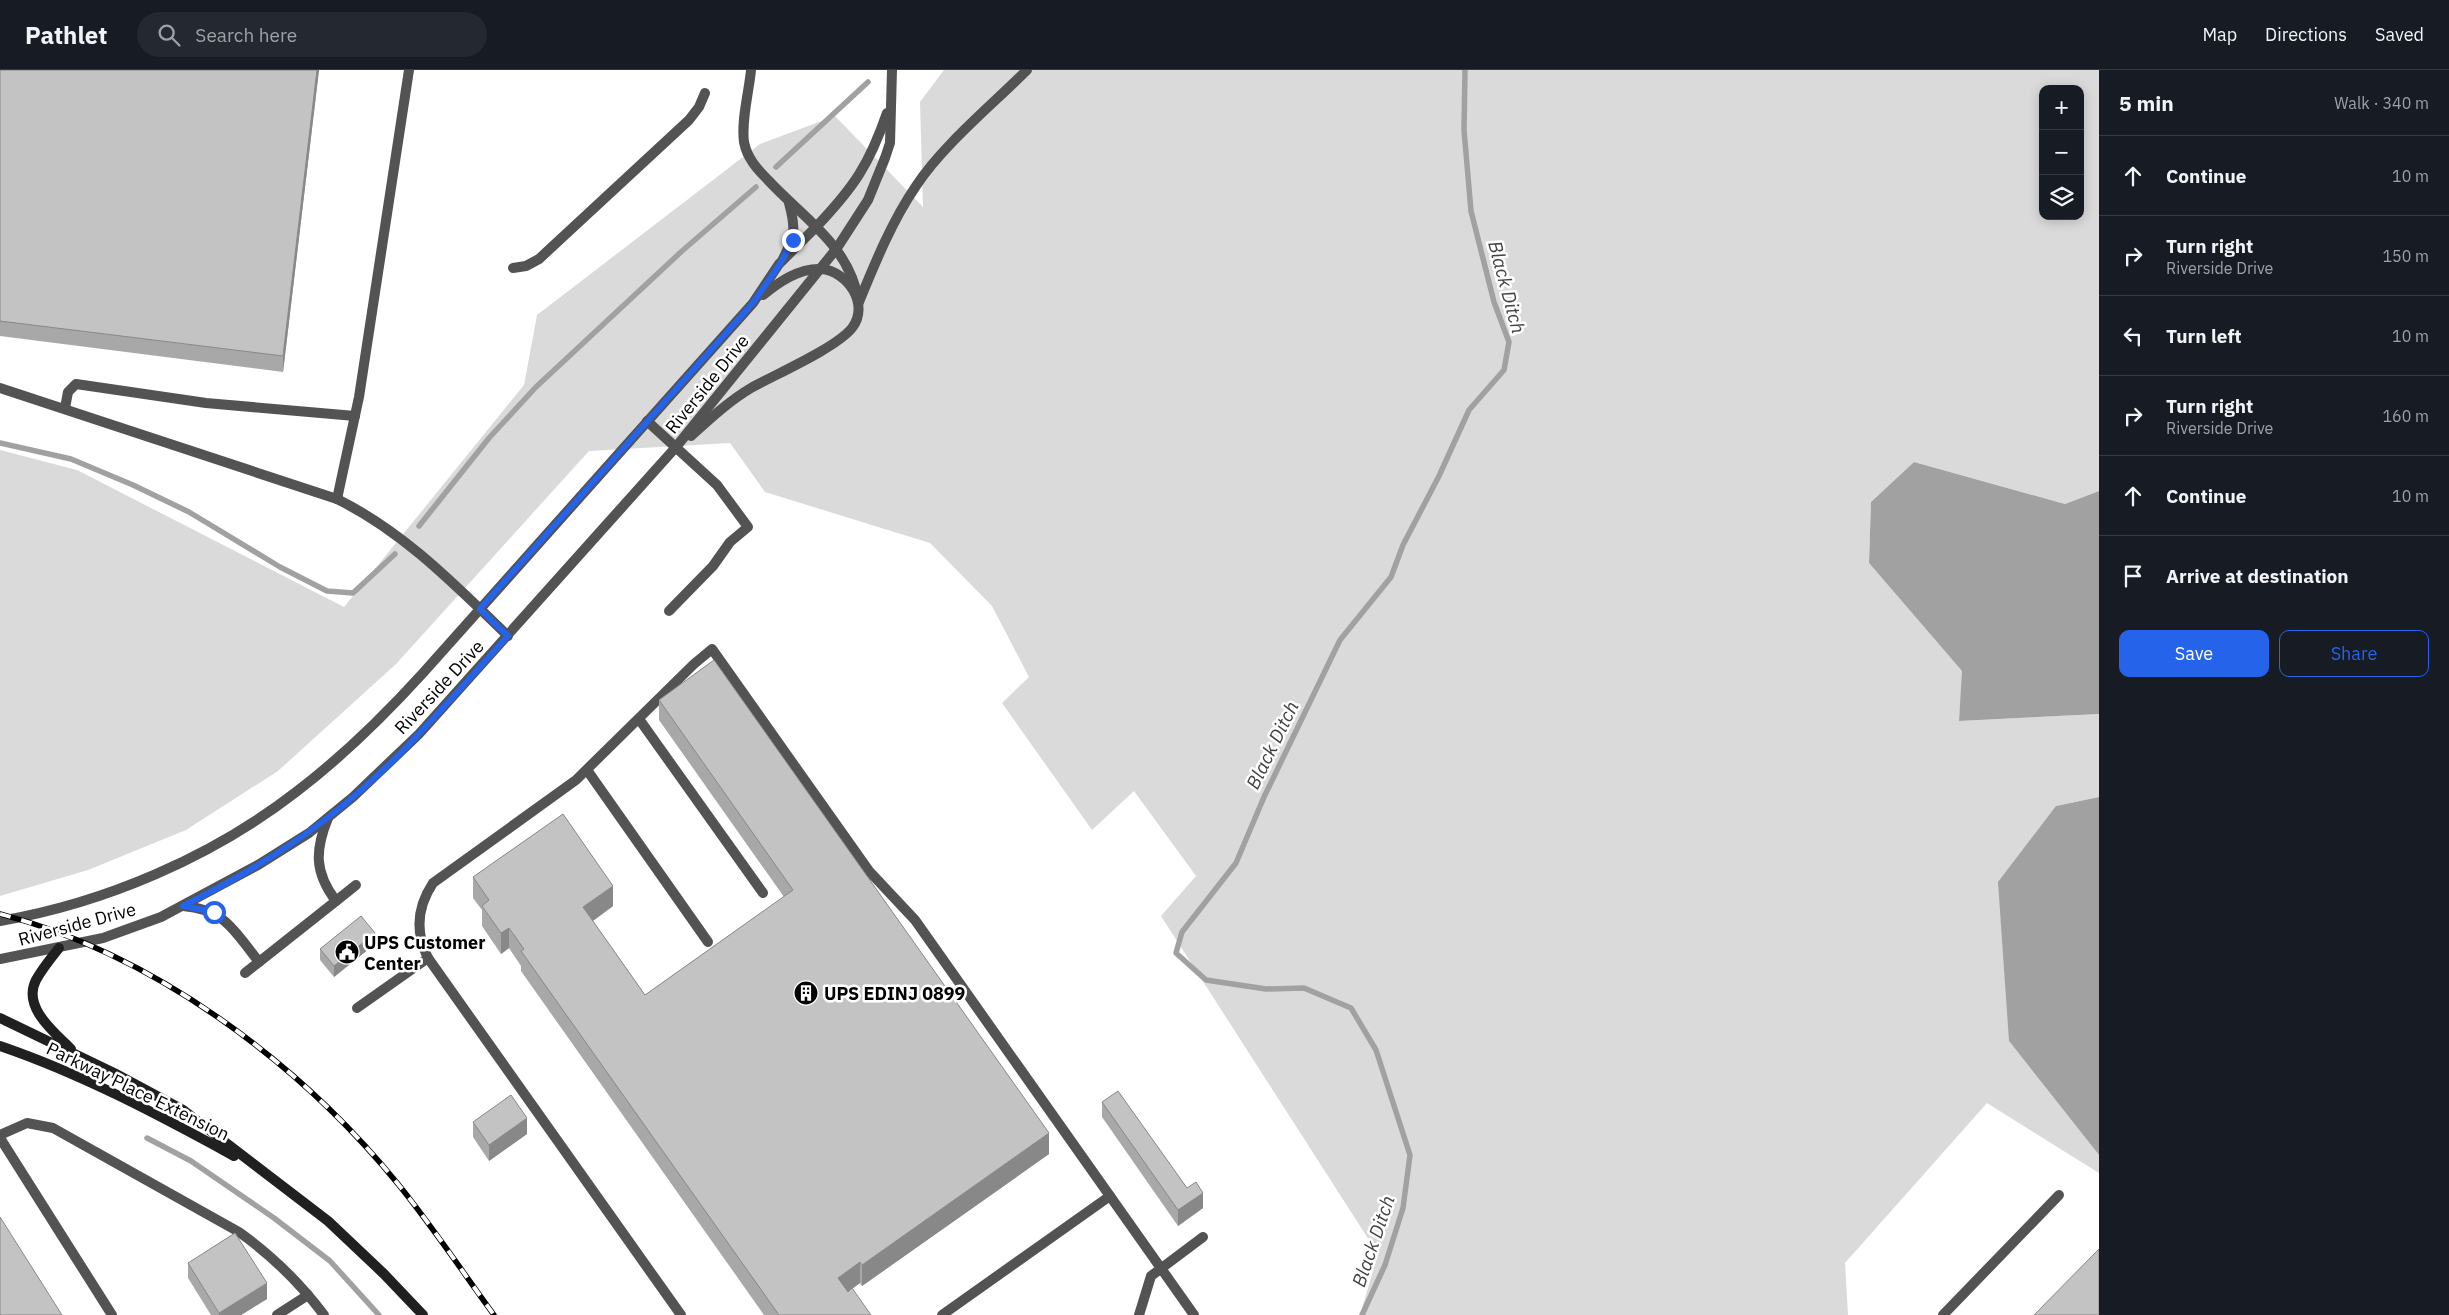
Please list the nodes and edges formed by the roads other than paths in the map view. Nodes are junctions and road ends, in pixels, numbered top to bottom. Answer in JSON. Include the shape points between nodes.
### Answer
{"nodes":[{"id":1,"x":409,"y":70,"type":"edge"},
{"id":2,"x":751,"y":70,"type":"edge"},
{"id":3,"x":892,"y":70,"type":"edge"},
{"id":4,"x":1027,"y":70,"type":"edge"},
{"id":5,"x":706,"y":93,"type":"dead end"},
{"id":6,"x":890,"y":105,"type":"junction"},
{"id":7,"x":789,"y":203,"type":"junction"},
{"id":8,"x":816,"y":227,"type":"junction"},
{"id":9,"x":837,"y":248,"type":"junction"},
{"id":10,"x":780,"y":264,"type":"junction"},
{"id":11,"x":513,"y":268,"type":"dead end"},
{"id":12,"x":822,"y":269,"type":"junction"},
{"id":13,"x":858,"y":302,"type":"junction"},
{"id":14,"x":753,"y":303,"type":"junction"},
{"id":15,"x":0,"y":388,"type":"edge"},
{"id":16,"x":65,"y":408,"type":"junction"},
{"id":17,"x":355,"y":416,"type":"junction"},
{"id":18,"x":647,"y":421,"type":"junction"},
{"id":19,"x":676,"y":447,"type":"junction"},
{"id":20,"x":337,"y":499,"type":"junction"},
{"id":21,"x":480,"y":609,"type":"junction"},
{"id":22,"x":668,"y":611,"type":"dead end"},
{"id":23,"x":508,"y":636,"type":"junction"},
{"id":24,"x":639,"y":719,"type":"junction"},
{"id":25,"x":587,"y":770,"type":"junction"},
{"id":26,"x":328,"y":818,"type":"junction"},
{"id":27,"x":356,"y":885,"type":"dead end"},
{"id":28,"x":763,"y":893,"type":"dead end"},
{"id":29,"x":336,"y":901,"type":"junction"},
{"id":30,"x":183,"y":906,"type":"junction"},
{"id":31,"x":0,"y":921,"type":"edge"},
{"id":32,"x":708,"y":942,"type":"dead end"},
{"id":33,"x":58,"y":948,"type":"junction"},
{"id":34,"x":428,"y":958,"type":"junction"},
{"id":35,"x":0,"y":959,"type":"edge"},
{"id":36,"x":259,"y":962,"type":"junction"},
{"id":37,"x":245,"y":973,"type":"dead end"},
{"id":38,"x":357,"y":1008,"type":"dead end"},
{"id":39,"x":0,"y":1018,"type":"edge"},
{"id":40,"x":0,"y":1046,"type":"edge"},
{"id":41,"x":75,"y":1053,"type":"junction"},
{"id":42,"x":0,"y":1136,"type":"edge"},
{"id":43,"x":261,"y":1170,"type":"junction"},
{"id":44,"x":1110,"y":1196,"type":"junction"},
{"id":45,"x":2059,"y":1196,"type":"dead end"},
{"id":46,"x":1203,"y":1237,"type":"dead end"},
{"id":47,"x":1161,"y":1267,"type":"junction"},
{"id":48,"x":308,"y":1295,"type":"junction"},
{"id":49,"x":112,"y":1315,"type":"edge"},
{"id":50,"x":277,"y":1315,"type":"edge"},
{"id":51,"x":324,"y":1315,"type":"edge"},
{"id":52,"x":423,"y":1315,"type":"edge"},
{"id":53,"x":681,"y":1315,"type":"edge"},
{"id":54,"x":942,"y":1315,"type":"edge"},
{"id":55,"x":1139,"y":1315,"type":"edge"},
{"id":56,"x":1194,"y":1315,"type":"edge"},
{"id":57,"x":1943,"y":1315,"type":"edge"}],
"edges":[{"from":1,"to":17,"type":"street"},
{"from":2,"to":7,"type":"street","via":[[744,133],[746,150],[756,168]]},
{"from":3,"to":6,"type":"street"},
{"from":4,"to":13,"type":"street","via":[[948,148],[916,186],[878,256]]},
{"from":5,"to":11,"type":"street","via":[[689,120],[539,259]]},
{"from":6,"to":8,"type":"street","name":"Riverside Drive","via":[[860,176]]},
{"from":6,"to":9,"type":"street","name":"Riverside Drive","via":[[890,142],[881,171],[858,218]]},
{"from":7,"to":8,"type":"street"},
{"from":7,"to":10,"type":"street","via":[[795,231]]},
{"from":8,"to":9,"type":"street"},
{"from":8,"to":10,"type":"street","name":"Riverside Drive"},
{"from":9,"to":12,"type":"street","name":"Riverside Drive"},
{"from":9,"to":13,"type":"street","via":[[856,286]]},
{"from":10,"to":14,"type":"street","name":"Riverside Drive"},
{"from":12,"to":13,"type":"street","via":[[838,274],[846,281]]},
{"from":12,"to":14,"type":"street","via":[[787,278]]},
{"from":12,"to":19,"type":"street","name":"Riverside Drive"},
{"from":13,"to":19,"type":"street","via":[[858,318],[846,334],[749,390]]},
{"from":14,"to":18,"type":"street","name":"Riverside Drive"},
{"from":15,"to":16,"type":"street"},
{"from":16,"to":17,"type":"street","via":[[68,392],[76,384],[206,403]]},
{"from":16,"to":20,"type":"street"},
{"from":17,"to":20,"type":"street"},
{"from":18,"to":19,"type":"street"},
{"from":18,"to":21,"type":"street","name":"Riverside Drive"},
{"from":19,"to":22,"type":"street","via":[[717,485],[748,528],[730,542],[713,566]]},
{"from":19,"to":23,"type":"street","name":"Riverside Drive"},
{"from":20,"to":21,"type":"street","via":[[408,542]]},
{"from":21,"to":23,"type":"street"},
{"from":21,"to":31,"type":"street","name":"Riverside Drive","via":[[374,724],[322,771],[266,813],[189,857],[126,885],[63,906]]},
{"from":23,"to":26,"type":"street","name":"Riverside Drive","via":[[413,740]]},
{"from":24,"to":25,"type":"street"},
{"from":24,"to":28,"type":"street"},
{"from":24,"to":44,"type":"street","via":[[712,650],[869,871],[914,920]]},
{"from":25,"to":32,"type":"street"},
{"from":25,"to":34,"type":"street","via":[[433,883],[423,899],[419,915]]},
{"from":26,"to":29,"type":"street","via":[[317,853],[328,890]]},
{"from":26,"to":30,"type":"street","name":"Riverside Drive","via":[[258,864]]},
{"from":27,"to":29,"type":"street"},
{"from":29,"to":36,"type":"street"},
{"from":30,"to":33,"type":"street","name":"Riverside Drive","via":[[122,931]]},
{"from":30,"to":36,"type":"street","via":[[214,912]]},
{"from":33,"to":35,"type":"street","name":"Riverside Drive"},
{"from":33,"to":41,"type":"main road","via":[[36,981],[33,1000],[42,1019]]},
{"from":34,"to":38,"type":"street"},
{"from":34,"to":53,"type":"street"},
{"from":36,"to":37,"type":"street"},
{"from":39,"to":41,"type":"main road","name":"Parkway Place Extension"},
{"from":40,"to":43,"type":"main road","name":"Parkway Place Extension","via":[[147,1109]]},
{"from":41,"to":43,"type":"main road","name":"Parkway Place Extension","via":[[183,1110]]},
{"from":42,"to":48,"type":"street","via":[[27,1123],[53,1128],[239,1232],[274,1260]]},
{"from":42,"to":49,"type":"street"},
{"from":43,"to":52,"type":"main road","name":"Parkway Place Extension","via":[[328,1221]]},
{"from":44,"to":47,"type":"street"},
{"from":44,"to":54,"type":"street"},
{"from":45,"to":57,"type":"street"},
{"from":46,"to":47,"type":"street"},
{"from":47,"to":55,"type":"street","via":[[1148,1282]]},
{"from":47,"to":56,"type":"street"},
{"from":48,"to":50,"type":"street"},
{"from":48,"to":51,"type":"street"}]}
